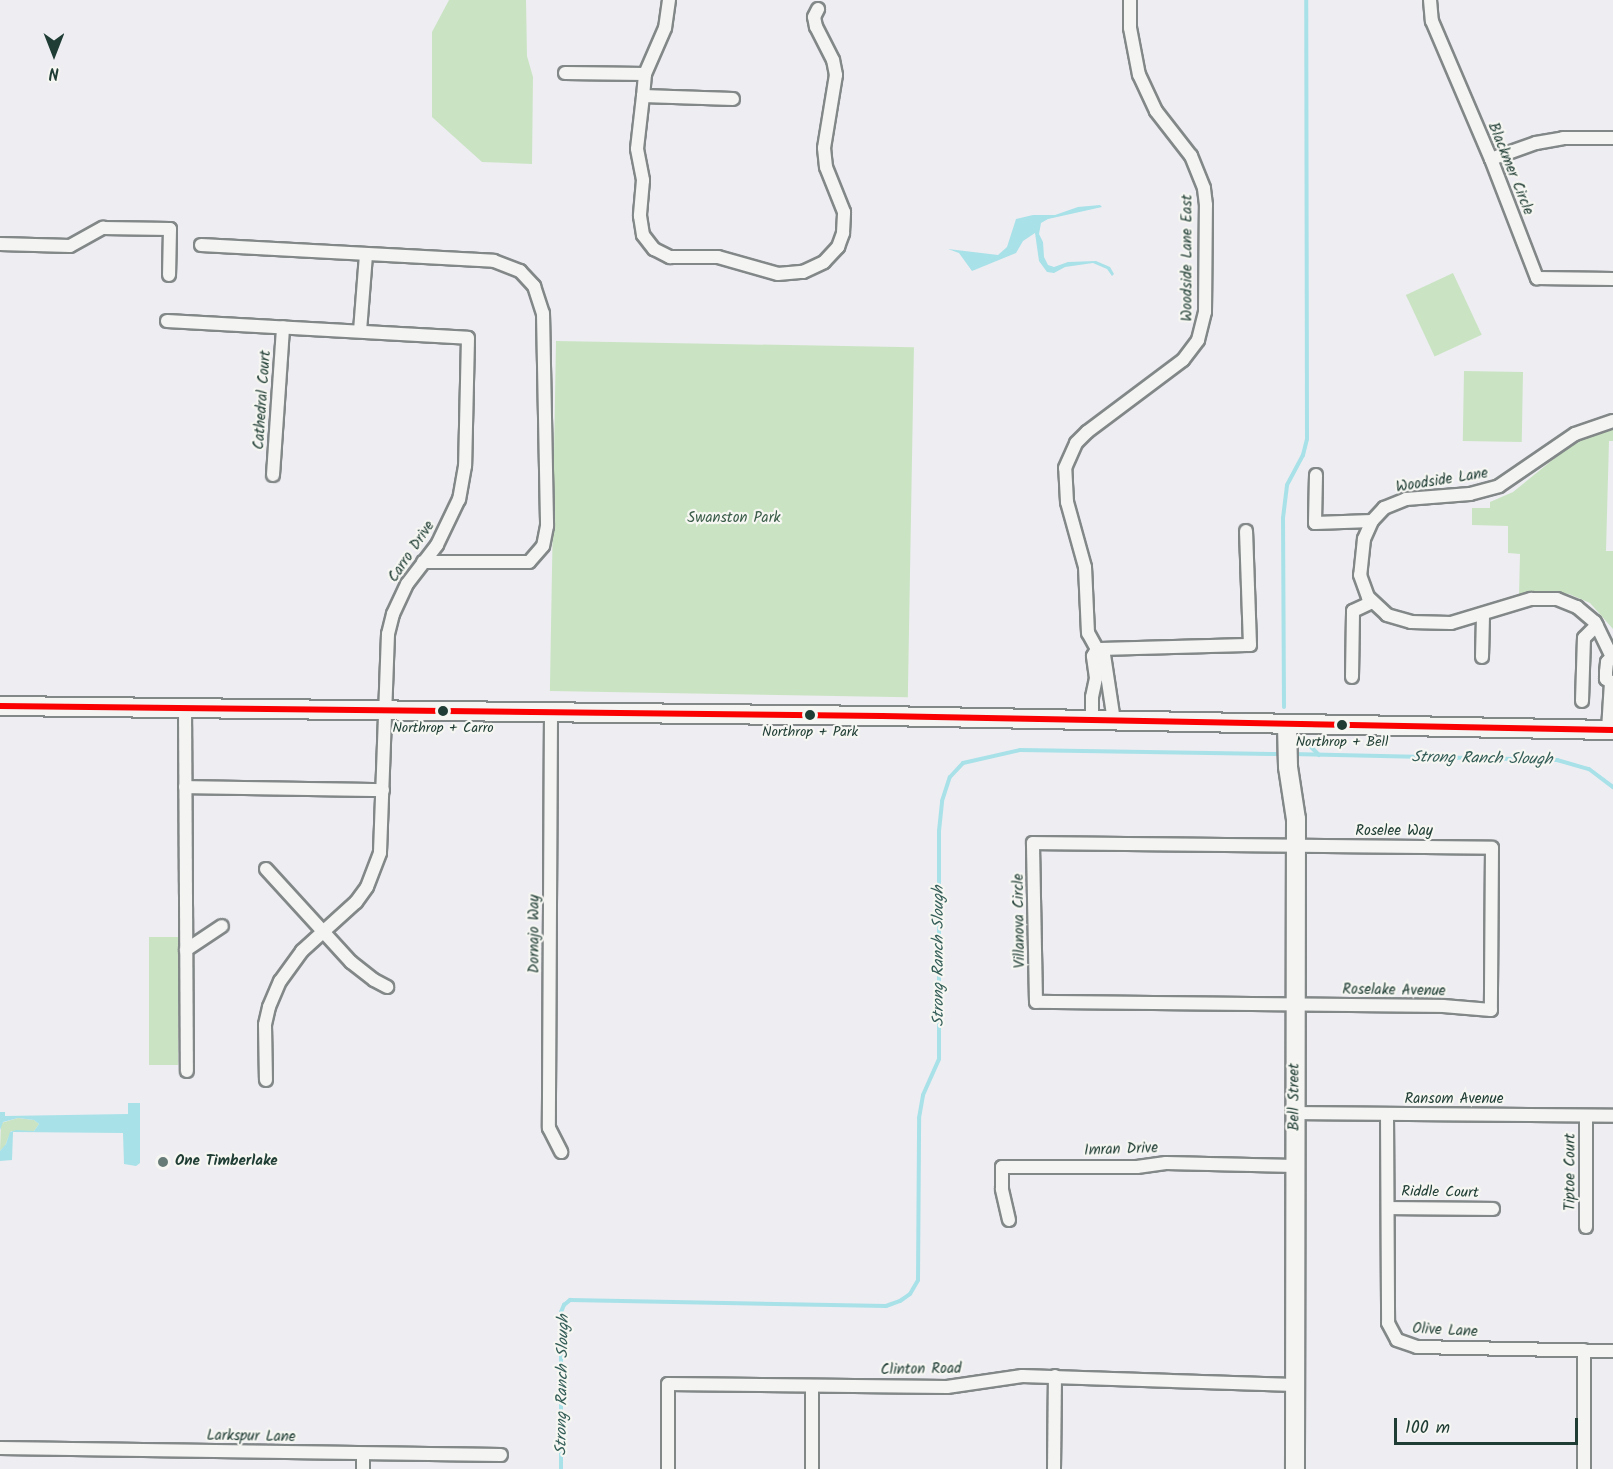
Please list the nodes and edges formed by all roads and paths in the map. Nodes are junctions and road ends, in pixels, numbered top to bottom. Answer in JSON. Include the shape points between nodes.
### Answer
{"nodes":[{"id":1,"x":669,"y":0,"type":"edge"},
{"id":2,"x":1130,"y":0,"type":"edge"},
{"id":3,"x":1430,"y":0,"type":"edge"},
{"id":4,"x":817,"y":5,"type":"edge"},
{"id":5,"x":566,"y":73,"type":"dead end"},
{"id":6,"x":645,"y":74,"type":"junction"},
{"id":7,"x":643,"y":96,"type":"junction"},
{"id":8,"x":733,"y":99,"type":"dead end"},
{"id":9,"x":1613,"y":138,"type":"edge"},
{"id":10,"x":1491,"y":159,"type":"junction"},
{"id":11,"x":0,"y":244,"type":"edge"},
{"id":12,"x":201,"y":245,"type":"dead end"},
{"id":13,"x":366,"y":254,"type":"junction"},
{"id":14,"x":169,"y":275,"type":"dead end"},
{"id":15,"x":1613,"y":279,"type":"edge"},
{"id":16,"x":167,"y":321,"type":"dead end"},
{"id":17,"x":283,"y":327,"type":"junction"},
{"id":18,"x":360,"y":332,"type":"junction"},
{"id":19,"x":1613,"y":421,"type":"edge"},
{"id":20,"x":273,"y":475,"type":"dead end"},
{"id":21,"x":1316,"y":475,"type":"dead end"},
{"id":22,"x":1372,"y":521,"type":"junction"},
{"id":23,"x":1246,"y":531,"type":"dead end"},
{"id":24,"x":423,"y":562,"type":"junction"},
{"id":25,"x":1372,"y":602,"type":"junction"},
{"id":26,"x":1483,"y":615,"type":"junction"},
{"id":27,"x":1597,"y":625,"type":"junction"},
{"id":28,"x":1097,"y":649,"type":"junction"},
{"id":29,"x":1482,"y":657,"type":"dead end"},
{"id":30,"x":1612,"y":658,"type":"edge"},
{"id":31,"x":1352,"y":677,"type":"dead end"},
{"id":32,"x":1102,"y":678,"type":"junction"},
{"id":33,"x":1612,"y":682,"type":"edge"},
{"id":34,"x":1582,"y":701,"type":"dead end"},
{"id":35,"x":0,"y":706,"type":"edge"},
{"id":36,"x":185,"y":708,"type":"junction"},
{"id":37,"x":385,"y":712,"type":"junction"},
{"id":38,"x":550,"y":714,"type":"junction"},
{"id":39,"x":1092,"y":720,"type":"junction"},
{"id":40,"x":1114,"y":721,"type":"junction"},
{"id":41,"x":1287,"y":725,"type":"junction"},
{"id":42,"x":1610,"y":730,"type":"edge"},
{"id":43,"x":185,"y":787,"type":"junction"},
{"id":44,"x":383,"y":790,"type":"junction"},
{"id":45,"x":1296,"y":846,"type":"junction"},
{"id":46,"x":266,"y":869,"type":"dead end"},
{"id":47,"x":222,"y":926,"type":"dead end"},
{"id":48,"x":324,"y":932,"type":"junction"},
{"id":49,"x":186,"y":950,"type":"junction"},
{"id":50,"x":387,"y":987,"type":"dead end"},
{"id":51,"x":1295,"y":1005,"type":"junction"},
{"id":52,"x":1491,"y":1010,"type":"joint"},
{"id":53,"x":187,"y":1071,"type":"dead end"},
{"id":54,"x":266,"y":1080,"type":"dead end"},
{"id":55,"x":1295,"y":1113,"type":"junction"},
{"id":56,"x":1387,"y":1114,"type":"junction"},
{"id":57,"x":1586,"y":1116,"type":"junction"},
{"id":58,"x":1613,"y":1116,"type":"edge"},
{"id":59,"x":561,"y":1152,"type":"dead end"},
{"id":60,"x":1295,"y":1166,"type":"junction"},
{"id":61,"x":1388,"y":1208,"type":"junction"},
{"id":62,"x":1493,"y":1209,"type":"dead end"},
{"id":63,"x":1009,"y":1220,"type":"dead end"},
{"id":64,"x":1586,"y":1227,"type":"dead end"},
{"id":65,"x":1584,"y":1350,"type":"junction"},
{"id":66,"x":1613,"y":1350,"type":"edge"},
{"id":67,"x":1055,"y":1377,"type":"junction"},
{"id":68,"x":1295,"y":1385,"type":"junction"},
{"id":69,"x":812,"y":1386,"type":"junction"},
{"id":70,"x":0,"y":1448,"type":"edge"},
{"id":71,"x":363,"y":1454,"type":"junction"},
{"id":72,"x":501,"y":1455,"type":"dead end"},
{"id":73,"x":363,"y":1469,"type":"edge"},
{"id":74,"x":668,"y":1469,"type":"edge"},
{"id":75,"x":812,"y":1469,"type":"edge"},
{"id":76,"x":1054,"y":1469,"type":"edge"},
{"id":77,"x":1295,"y":1469,"type":"edge"},
{"id":78,"x":1584,"y":1469,"type":"edge"}],
"edges":[{"from":1,"to":6,"type":"street","via":[[665,28]]},
{"from":2,"to":28,"type":"street","name":"Woodside Lane East","via":[[1133,56],[1142,84],[1156,111],[1191,156],[1204,188],[1205,312],[1198,340],[1183,360],[1086,432],[1067,462],[1064,487],[1085,567],[1088,633]]},
{"from":3,"to":10,"type":"street","name":"Blackmer Circle","via":[[1432,21]]},
{"from":4,"to":7,"type":"street","via":[[814,17],[836,75],[824,148],[826,167],[845,220],[841,240],[824,262],[803,272],[778,274],[718,257],[670,257],[649,244],[641,224],[644,192],[637,149]]},
{"from":5,"to":6,"type":"street"},
{"from":6,"to":7,"type":"street"},
{"from":7,"to":8,"type":"street"},
{"from":9,"to":10,"type":"street","via":[[1563,138]]},
{"from":10,"to":15,"type":"street","name":"Blackmer Circle","via":[[1537,278]]},
{"from":11,"to":14,"type":"street","via":[[70,246],[102,228],[170,229]]},
{"from":12,"to":13,"type":"street"},
{"from":13,"to":18,"type":"street"},
{"from":13,"to":24,"type":"street","via":[[494,261],[519,272],[534,286],[543,313],[547,526],[539,553],[529,562]]},
{"from":16,"to":17,"type":"street","name":"Carro Drive"},
{"from":17,"to":18,"type":"street","name":"Carro Drive"},
{"from":17,"to":20,"type":"street","name":"Cathedral Court"},
{"from":18,"to":24,"type":"street","name":"Carro Drive","via":[[468,338],[463,483],[449,523]]},
{"from":19,"to":22,"type":"street","name":"Woodside Lane","via":[[1567,439],[1499,486],[1470,494],[1406,500],[1384,508]]},
{"from":21,"to":22,"type":"street","via":[[1315,523]]},
{"from":22,"to":25,"type":"street","via":[[1360,563],[1362,585]]},
{"from":23,"to":28,"type":"street","via":[[1250,645]]},
{"from":24,"to":37,"type":"street","name":"Carro Drive","via":[[393,614],[385,656]]},
{"from":25,"to":26,"type":"street","via":[[1387,615],[1411,622],[1451,623]]},
{"from":25,"to":31,"type":"street","via":[[1353,611]]},
{"from":26,"to":27,"type":"street","via":[[1531,599],[1557,599],[1578,607]]},
{"from":26,"to":29,"type":"street"},
{"from":27,"to":30,"type":"street"},
{"from":27,"to":34,"type":"street","via":[[1584,638]]},
{"from":28,"to":32,"type":"street","name":"Woodside Lane East","via":[[1104,655]]},
{"from":30,"to":33,"type":"street","via":[[1607,662],[1606,672],[1606,679]]},
{"from":32,"to":39,"type":"street","name":"Woodside Lane East","via":[[1092,697]]},
{"from":32,"to":40,"type":"street","name":"Woodside Lane East"},
{"from":33,"to":42,"type":"street"},
{"from":35,"to":36,"type":"street"},
{"from":36,"to":37,"type":"street"},
{"from":36,"to":43,"type":"street"},
{"from":37,"to":38,"type":"street"},
{"from":37,"to":44,"type":"street","name":"Carro Drive"},
{"from":38,"to":39,"type":"street"},
{"from":38,"to":59,"type":"street","name":"Dornajo Way","via":[[549,1128]]},
{"from":39,"to":40,"type":"street"},
{"from":40,"to":41,"type":"street"},
{"from":41,"to":42,"type":"street"},
{"from":41,"to":45,"type":"street","name":"Bell Street"},
{"from":43,"to":44,"type":"street"},
{"from":43,"to":49,"type":"street"},
{"from":44,"to":48,"type":"street","name":"Carro Drive","via":[[382,844],[375,871],[356,902]]},
{"from":45,"to":51,"type":"street","name":"Bell Street"},
{"from":45,"to":51,"type":"street","name":"Villanova Circle","via":[[1033,843],[1036,1002]]},
{"from":45,"to":52,"type":"street","name":"Roselee Way","via":[[1492,848]]},
{"from":46,"to":48,"type":"street"},
{"from":47,"to":49,"type":"street"},
{"from":48,"to":50,"type":"street","via":[[358,969]]},
{"from":48,"to":54,"type":"street","name":"Carro Drive","via":[[290,966],[269,1007],[264,1044]]},
{"from":49,"to":53,"type":"street"},
{"from":51,"to":52,"type":"street","name":"Roselake Avenue"},
{"from":51,"to":55,"type":"street","name":"Bell Street"},
{"from":55,"to":56,"type":"street","name":"Ransom Avenue"},
{"from":55,"to":60,"type":"street","name":"Bell Street"},
{"from":56,"to":57,"type":"street","name":"Ransom Avenue"},
{"from":56,"to":61,"type":"street","name":"Olive Lane"},
{"from":57,"to":58,"type":"street","name":"Ransom Avenue"},
{"from":57,"to":64,"type":"street","name":"Tiptoe Court"},
{"from":60,"to":63,"type":"street","name":"Imran Drive","via":[[1166,1163],[1137,1167],[1002,1167]]},
{"from":60,"to":68,"type":"street","name":"Bell Street"},
{"from":61,"to":62,"type":"street","name":"Riddle Court"},
{"from":61,"to":65,"type":"street","name":"Olive Lane","via":[[1388,1323],[1397,1340],[1417,1347]]},
{"from":65,"to":66,"type":"street","name":"Olive Lane"},
{"from":65,"to":78,"type":"street"},
{"from":67,"to":68,"type":"street","name":"Clinton Road"},
{"from":67,"to":69,"type":"street","name":"Clinton Road","via":[[1022,1376],[947,1387]]},
{"from":67,"to":76,"type":"street"},
{"from":68,"to":77,"type":"street","name":"Bell Street"},
{"from":69,"to":74,"type":"street","name":"Clinton Road","via":[[668,1384]]},
{"from":69,"to":75,"type":"street"},
{"from":70,"to":71,"type":"street","name":"Larkspur Lane"},
{"from":71,"to":72,"type":"street","name":"Larkspur Lane"},
{"from":71,"to":73,"type":"street"}]}
